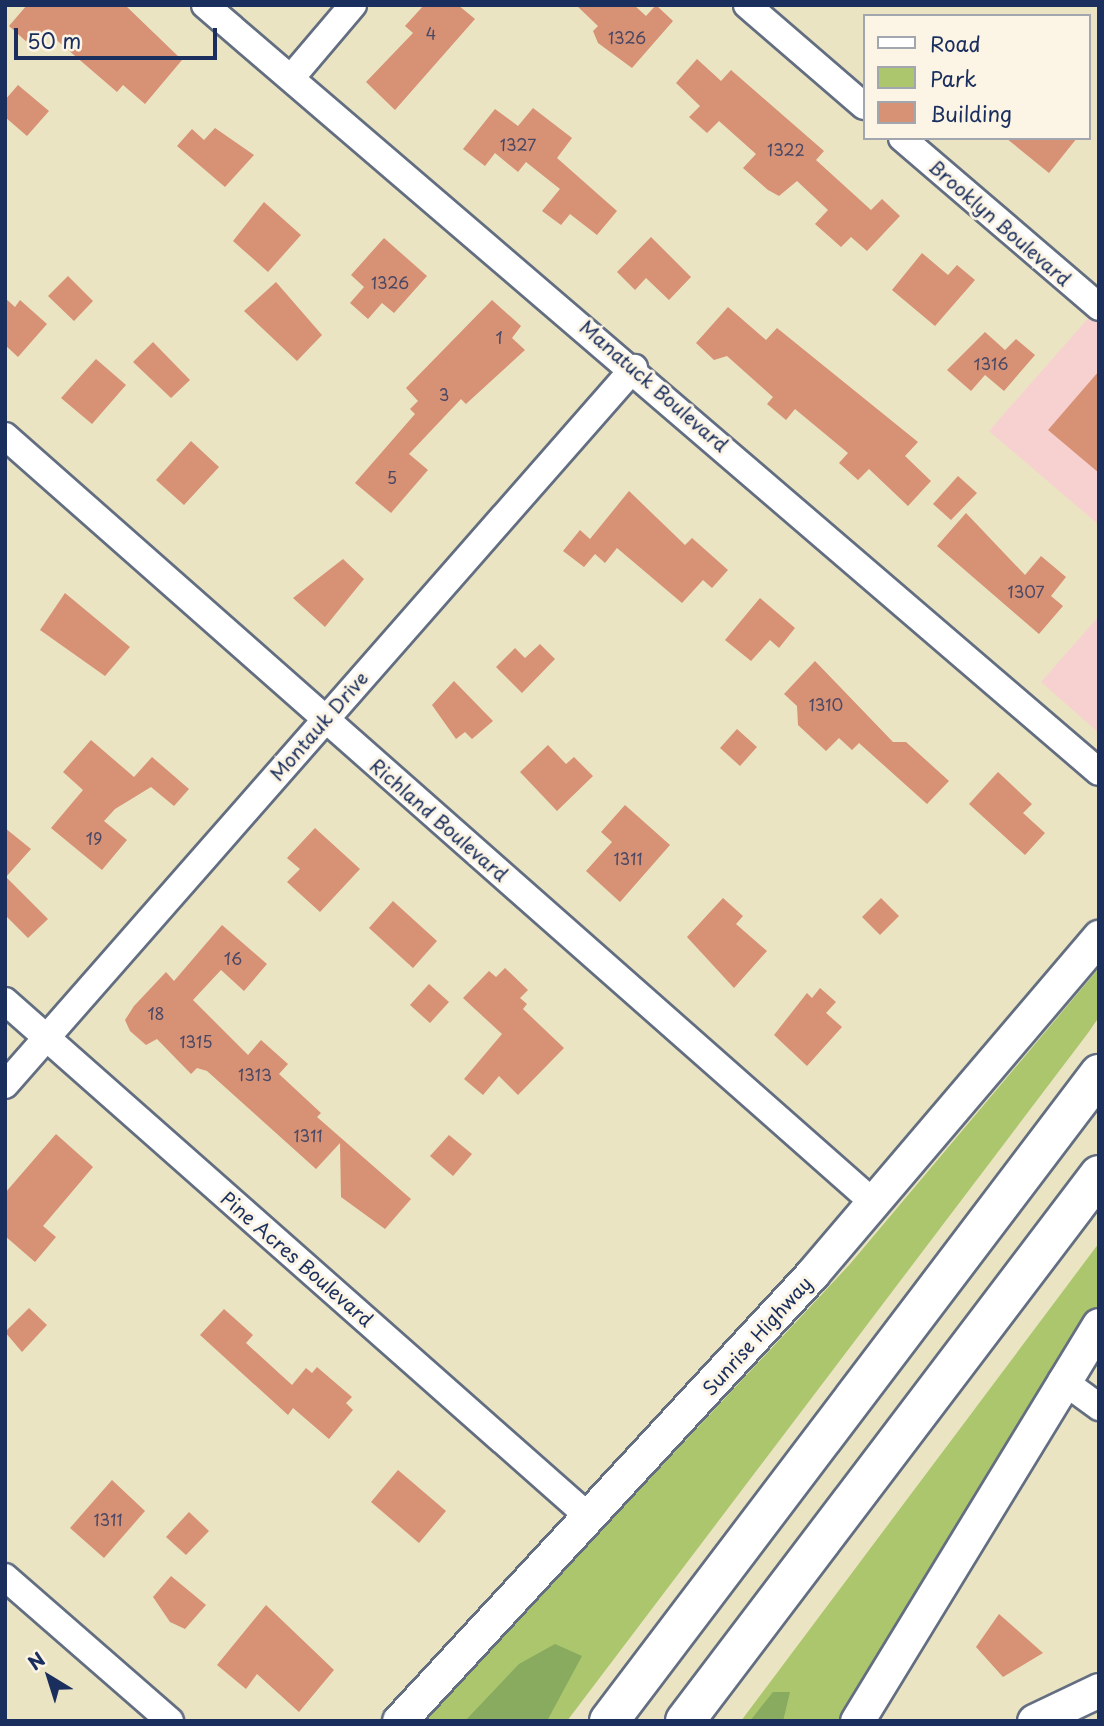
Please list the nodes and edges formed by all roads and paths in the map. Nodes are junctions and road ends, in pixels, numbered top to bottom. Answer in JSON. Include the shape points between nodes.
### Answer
{"nodes":[{"id":1,"x":205,"y":5,"type":"edge"},
{"id":2,"x":353,"y":5,"type":"edge"},
{"id":3,"x":747,"y":5,"type":"edge"},
{"id":4,"x":291,"y":78,"type":"junction"},
{"id":5,"x":862,"y":104,"type":"edge"},
{"id":6,"x":904,"y":140,"type":"edge"},
{"id":7,"x":1099,"y":307,"type":"edge"},
{"id":8,"x":634,"y":368,"type":"junction"},
{"id":9,"x":5,"y":436,"type":"edge"},
{"id":10,"x":325,"y":719,"type":"junction"},
{"id":11,"x":1099,"y":772,"type":"edge"},
{"id":12,"x":1099,"y":937,"type":"edge"},
{"id":13,"x":5,"y":1001,"type":"edge"},
{"id":14,"x":47,"y":1039,"type":"junction"},
{"id":15,"x":1099,"y":1053,"type":"edge"},
{"id":16,"x":1099,"y":1074,"type":"edge"},
{"id":17,"x":5,"y":1085,"type":"edge"},
{"id":18,"x":1047,"y":1142,"type":"junction"},
{"id":19,"x":1099,"y":1175,"type":"edge"},
{"id":20,"x":1099,"y":1188,"type":"edge"},
{"id":21,"x":874,"y":1203,"type":"junction"},
{"id":22,"x":1029,"y":1267,"type":"junction"},
{"id":23,"x":1099,"y":1325,"type":"edge"},
{"id":24,"x":1062,"y":1380,"type":"junction"},
{"id":25,"x":1099,"y":1407,"type":"edge"},
{"id":26,"x":589,"y":1517,"type":"junction"},
{"id":27,"x":5,"y":1577,"type":"edge"},
{"id":28,"x":1099,"y":1690,"type":"edge"},
{"id":29,"x":1099,"y":1700,"type":"edge"},
{"id":30,"x":170,"y":1721,"type":"edge"},
{"id":31,"x":399,"y":1721,"type":"edge"},
{"id":32,"x":609,"y":1721,"type":"edge"},
{"id":33,"x":685,"y":1721,"type":"edge"},
{"id":34,"x":857,"y":1721,"type":"edge"},
{"id":35,"x":1034,"y":1721,"type":"edge"},
{"id":36,"x":1065,"y":1721,"type":"edge"}],
"edges":[{"from":1,"to":4,"type":"street","name":"Manatuck Boulevard"},
{"from":2,"to":4,"type":"street"},
{"from":3,"to":5,"type":"street"},
{"from":4,"to":8,"type":"street","name":"Manatuck Boulevard"},
{"from":6,"to":7,"type":"street","name":"Brooklyn Boulevard"},
{"from":8,"to":10,"type":"street","name":"Montauk Drive"},
{"from":8,"to":11,"type":"street","name":"Manatuck Boulevard"},
{"from":9,"to":10,"type":"street","name":"Richland Boulevard"},
{"from":10,"to":14,"type":"street","name":"Montauk Drive"},
{"from":10,"to":21,"type":"street","name":"Richland Boulevard"},
{"from":12,"to":21,"type":"main road","name":"Sunrise Highway"},
{"from":13,"to":14,"type":"street","name":"Pine Acres Boulevard"},
{"from":14,"to":17,"type":"street","name":"Montauk Drive"},
{"from":14,"to":26,"type":"street","name":"Pine Acres Boulevard"},
{"from":15,"to":18,"type":"highway"},
{"from":16,"to":18,"type":"highway"},
{"from":18,"to":32,"type":"highway"},
{"from":19,"to":22,"type":"highway"},
{"from":20,"to":22,"type":"highway"},
{"from":21,"to":26,"type":"main road","name":"Sunrise Highway"},
{"from":22,"to":33,"type":"highway"},
{"from":23,"to":24,"type":"main road"},
{"from":24,"to":25,"type":"street"},
{"from":24,"to":34,"type":"main road"},
{"from":26,"to":31,"type":"main road","name":"Sunrise Highway"},
{"from":27,"to":30,"type":"street"},
{"from":28,"to":35,"type":"main road"},
{"from":29,"to":36,"type":"main road"}]}
